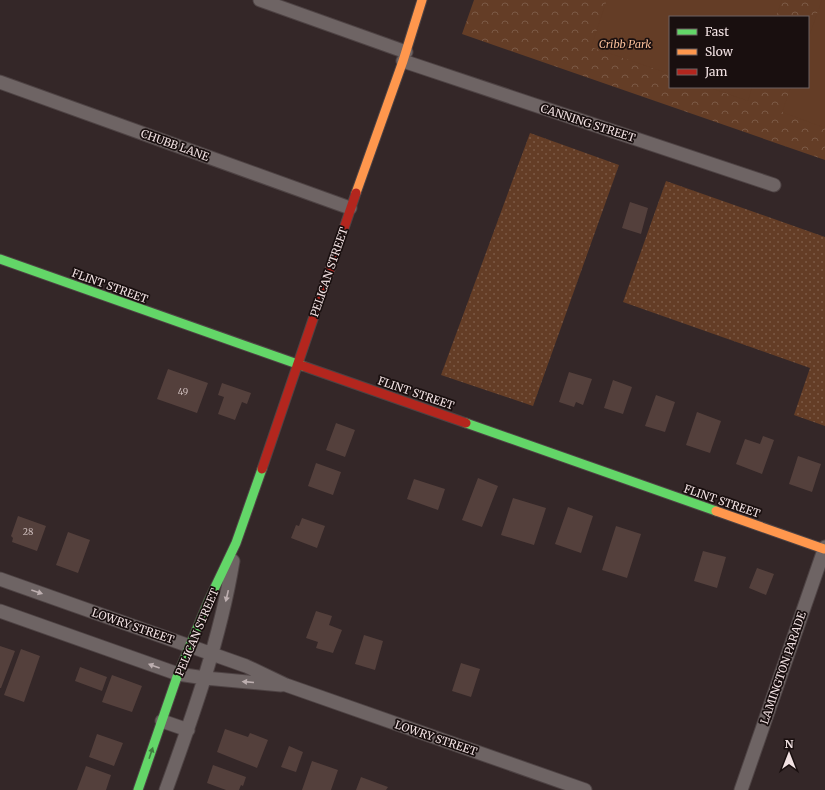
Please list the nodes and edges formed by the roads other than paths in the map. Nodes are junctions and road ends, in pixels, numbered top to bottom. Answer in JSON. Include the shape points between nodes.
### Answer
{"nodes":[{"id":1,"x":260,"y":0,"type":"edge"},
{"id":2,"x":422,"y":0,"type":"edge"},
{"id":3,"x":404,"y":57,"type":"junction"},
{"id":4,"x":0,"y":82,"type":"edge"},
{"id":5,"x":774,"y":185,"type":"dead end"},
{"id":6,"x":350,"y":208,"type":"junction"},
{"id":7,"x":0,"y":259,"type":"edge"},
{"id":8,"x":298,"y":365,"type":"junction"},
{"id":9,"x":236,"y":543,"type":"junction"},
{"id":10,"x":824,"y":548,"type":"edge"},
{"id":11,"x":0,"y":579,"type":"edge"},
{"id":12,"x":0,"y":611,"type":"edge"},
{"id":13,"x":190,"y":646,"type":"junction"},
{"id":14,"x":212,"y":654,"type":"junction"},
{"id":15,"x":178,"y":674,"type":"junction"},
{"id":16,"x":205,"y":678,"type":"junction"},
{"id":17,"x":286,"y":685,"type":"junction"},
{"id":18,"x":162,"y":721,"type":"junction"},
{"id":19,"x":188,"y":730,"type":"junction"},
{"id":20,"x":138,"y":790,"type":"edge"},
{"id":21,"x":166,"y":790,"type":"edge"},
{"id":22,"x":585,"y":790,"type":"edge"},
{"id":23,"x":742,"y":790,"type":"edge"}],
"edges":[{"from":1,"to":3,"type":"street","name":"CANNING STREET"},
{"from":2,"to":3,"type":"street","name":"PELICAN STREET"},
{"from":3,"to":5,"type":"street","name":"CANNING STREET"},
{"from":3,"to":6,"type":"street","name":"PELICAN STREET"},
{"from":4,"to":6,"type":"street","name":"CHUBB LANE"},
{"from":6,"to":8,"type":"street","name":"PELICAN STREET"},
{"from":7,"to":8,"type":"street","name":"FLINT STREET"},
{"from":8,"to":9,"type":"street","name":"PELICAN STREET"},
{"from":8,"to":10,"type":"street","name":"FLINT STREET"},
{"from":9,"to":13,"type":"street","name":"PELICAN STREET"},
{"from":9,"to":14,"type":"street","name":"PELICAN STREET","one_way":true,"via":[[228,592]]},
{"from":10,"to":23,"type":"street","name":"LAMINGTON PARADE"},
{"from":11,"to":13,"type":"street","name":"LOWRY STREET","one_way":true},
{"from":15,"to":12,"type":"street","name":"LOWRY STREET","one_way":true},
{"from":13,"to":14,"type":"street","name":"LOWRY STREET"},
{"from":13,"to":15,"type":"street","name":"PELICAN STREET"},
{"from":14,"to":16,"type":"street","name":"PELICAN STREET"},
{"from":14,"to":17,"type":"street","name":"LOWRY STREET","via":[[246,666]]},
{"from":15,"to":16,"type":"street","name":"LOWRY STREET"},
{"from":15,"to":18,"type":"street","name":"PELICAN STREET"},
{"from":17,"to":16,"type":"street","name":"LOWRY STREET","one_way":true},
{"from":16,"to":19,"type":"street","name":"PELICAN STREET"},
{"from":17,"to":22,"type":"street","name":"LOWRY STREET"},
{"from":18,"to":19,"type":"street"},
{"from":20,"to":18,"type":"street","name":"PELICAN STREET","one_way":true},
{"from":19,"to":21,"type":"street","name":"PELICAN STREET"}]}
